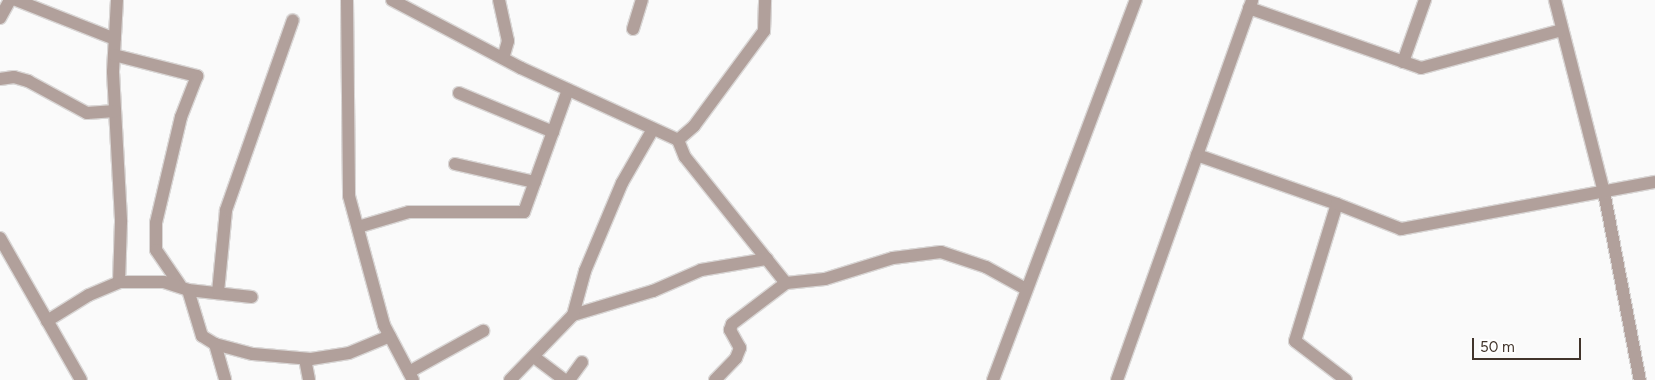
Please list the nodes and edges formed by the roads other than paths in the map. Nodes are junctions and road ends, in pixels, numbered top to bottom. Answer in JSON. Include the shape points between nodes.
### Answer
{"nodes":[{"id":1,"x":10,"y":0,"type":"edge"},
{"id":2,"x":16,"y":0,"type":"edge"},
{"id":3,"x":117,"y":0,"type":"edge"},
{"id":4,"x":347,"y":0,"type":"edge"},
{"id":5,"x":392,"y":0,"type":"edge"},
{"id":6,"x":498,"y":0,"type":"edge"},
{"id":7,"x":642,"y":0,"type":"edge"},
{"id":8,"x":765,"y":0,"type":"edge"},
{"id":9,"x":1136,"y":0,"type":"edge"},
{"id":10,"x":1425,"y":0,"type":"edge"},
{"id":11,"x":1554,"y":0,"type":"edge"},
{"id":12,"x":1250,"y":4,"type":"edge"},
{"id":13,"x":0,"y":18,"type":"edge"},
{"id":14,"x":293,"y":20,"type":"dead end"},
{"id":15,"x":633,"y":29,"type":"dead end"},
{"id":16,"x":1562,"y":30,"type":"junction"},
{"id":17,"x":115,"y":39,"type":"junction"},
{"id":18,"x":114,"y":54,"type":"junction"},
{"id":19,"x":503,"y":58,"type":"junction"},
{"id":20,"x":1403,"y":62,"type":"junction"},
{"id":21,"x":0,"y":79,"type":"edge"},
{"id":22,"x":568,"y":90,"type":"junction"},
{"id":23,"x":459,"y":93,"type":"dead end"},
{"id":24,"x":115,"y":111,"type":"junction"},
{"id":25,"x":653,"y":129,"type":"junction"},
{"id":26,"x":553,"y":132,"type":"junction"},
{"id":27,"x":678,"y":140,"type":"junction"},
{"id":28,"x":1197,"y":155,"type":"junction"},
{"id":29,"x":455,"y":164,"type":"dead end"},
{"id":30,"x":535,"y":182,"type":"junction"},
{"id":31,"x":1655,"y":182,"type":"edge"},
{"id":32,"x":1604,"y":192,"type":"junction"},
{"id":33,"x":1338,"y":204,"type":"junction"},
{"id":34,"x":358,"y":227,"type":"junction"},
{"id":35,"x":0,"y":238,"type":"edge"},
{"id":36,"x":767,"y":259,"type":"junction"},
{"id":37,"x":119,"y":282,"type":"junction"},
{"id":38,"x":786,"y":284,"type":"junction"},
{"id":39,"x":184,"y":287,"type":"junction"},
{"id":40,"x":1026,"y":289,"type":"junction"},
{"id":41,"x":218,"y":292,"type":"junction"},
{"id":42,"x":252,"y":298,"type":"dead end"},
{"id":43,"x":574,"y":315,"type":"junction"},
{"id":44,"x":47,"y":321,"type":"junction"},
{"id":45,"x":483,"y":331,"type":"dead end"},
{"id":46,"x":390,"y":336,"type":"junction"},
{"id":47,"x":215,"y":344,"type":"junction"},
{"id":48,"x":534,"y":357,"type":"junction"},
{"id":49,"x":305,"y":359,"type":"junction"},
{"id":50,"x":582,"y":362,"type":"dead end"},
{"id":51,"x":411,"y":376,"type":"edge"},
{"id":52,"x":81,"y":380,"type":"edge"},
{"id":53,"x":225,"y":380,"type":"edge"},
{"id":54,"x":309,"y":380,"type":"edge"},
{"id":55,"x":510,"y":380,"type":"edge"},
{"id":56,"x":567,"y":380,"type":"edge"},
{"id":57,"x":715,"y":380,"type":"edge"},
{"id":58,"x":993,"y":380,"type":"edge"},
{"id":59,"x":1117,"y":380,"type":"edge"},
{"id":60,"x":1346,"y":380,"type":"edge"},
{"id":61,"x":1640,"y":380,"type":"edge"}],
"edges":[{"from":1,"to":13,"type":"street"},
{"from":2,"to":17,"type":"street"},
{"from":3,"to":17,"type":"street"},
{"from":4,"to":34,"type":"street","via":[[349,196]]},
{"from":5,"to":19,"type":"street"},
{"from":6,"to":19,"type":"street","via":[[508,42]]},
{"from":7,"to":15,"type":"street"},
{"from":8,"to":27,"type":"street","via":[[764,31],[694,126]]},
{"from":9,"to":40,"type":"street"},
{"from":10,"to":20,"type":"street"},
{"from":11,"to":16,"type":"street"},
{"from":12,"to":20,"type":"street"},
{"from":12,"to":28,"type":"street"},
{"from":14,"to":41,"type":"street","via":[[226,210]]},
{"from":16,"to":20,"type":"street","via":[[1421,68]]},
{"from":16,"to":32,"type":"street"},
{"from":17,"to":18,"type":"street"},
{"from":18,"to":24,"type":"street"},
{"from":18,"to":39,"type":"street","via":[[197,76],[181,117],[156,223],[156,250]]},
{"from":19,"to":22,"type":"street"},
{"from":21,"to":24,"type":"street","via":[[14,77],[28,81],[87,113]]},
{"from":22,"to":25,"type":"street"},
{"from":22,"to":26,"type":"street"},
{"from":23,"to":26,"type":"street"},
{"from":24,"to":37,"type":"street","via":[[121,222]]},
{"from":25,"to":27,"type":"street"},
{"from":25,"to":43,"type":"street","via":[[618,192],[585,271]]},
{"from":26,"to":30,"type":"street"},
{"from":27,"to":36,"type":"street","via":[[685,157]]},
{"from":28,"to":33,"type":"street"},
{"from":28,"to":59,"type":"street"},
{"from":29,"to":30,"type":"street"},
{"from":30,"to":34,"type":"street","via":[[524,212],[409,212]]},
{"from":31,"to":32,"type":"street"},
{"from":32,"to":33,"type":"street","via":[[1401,229]]},
{"from":32,"to":61,"type":"street"},
{"from":33,"to":60,"type":"street","via":[[1295,340]]},
{"from":34,"to":46,"type":"street","via":[[384,325]]},
{"from":35,"to":44,"type":"street"},
{"from":36,"to":38,"type":"street"},
{"from":36,"to":43,"type":"street","via":[[701,270],[652,291]]},
{"from":37,"to":39,"type":"street"},
{"from":37,"to":44,"type":"street","via":[[89,295]]},
{"from":38,"to":40,"type":"street","via":[[825,279],[893,258],[941,252],[986,268]]},
{"from":38,"to":57,"type":"street","via":[[732,324],[730,330],[740,348],[736,358]]},
{"from":39,"to":41,"type":"street"},
{"from":39,"to":47,"type":"street","via":[[197,328],[202,336]]},
{"from":40,"to":58,"type":"street"},
{"from":41,"to":42,"type":"street"},
{"from":43,"to":48,"type":"street"},
{"from":44,"to":52,"type":"street"},
{"from":45,"to":51,"type":"street"},
{"from":46,"to":49,"type":"street","via":[[349,353]]},
{"from":46,"to":51,"type":"street"},
{"from":47,"to":49,"type":"street","via":[[253,354]]},
{"from":47,"to":53,"type":"street"},
{"from":48,"to":55,"type":"street"},
{"from":48,"to":56,"type":"street"},
{"from":49,"to":54,"type":"street"},
{"from":50,"to":56,"type":"street"}]}
